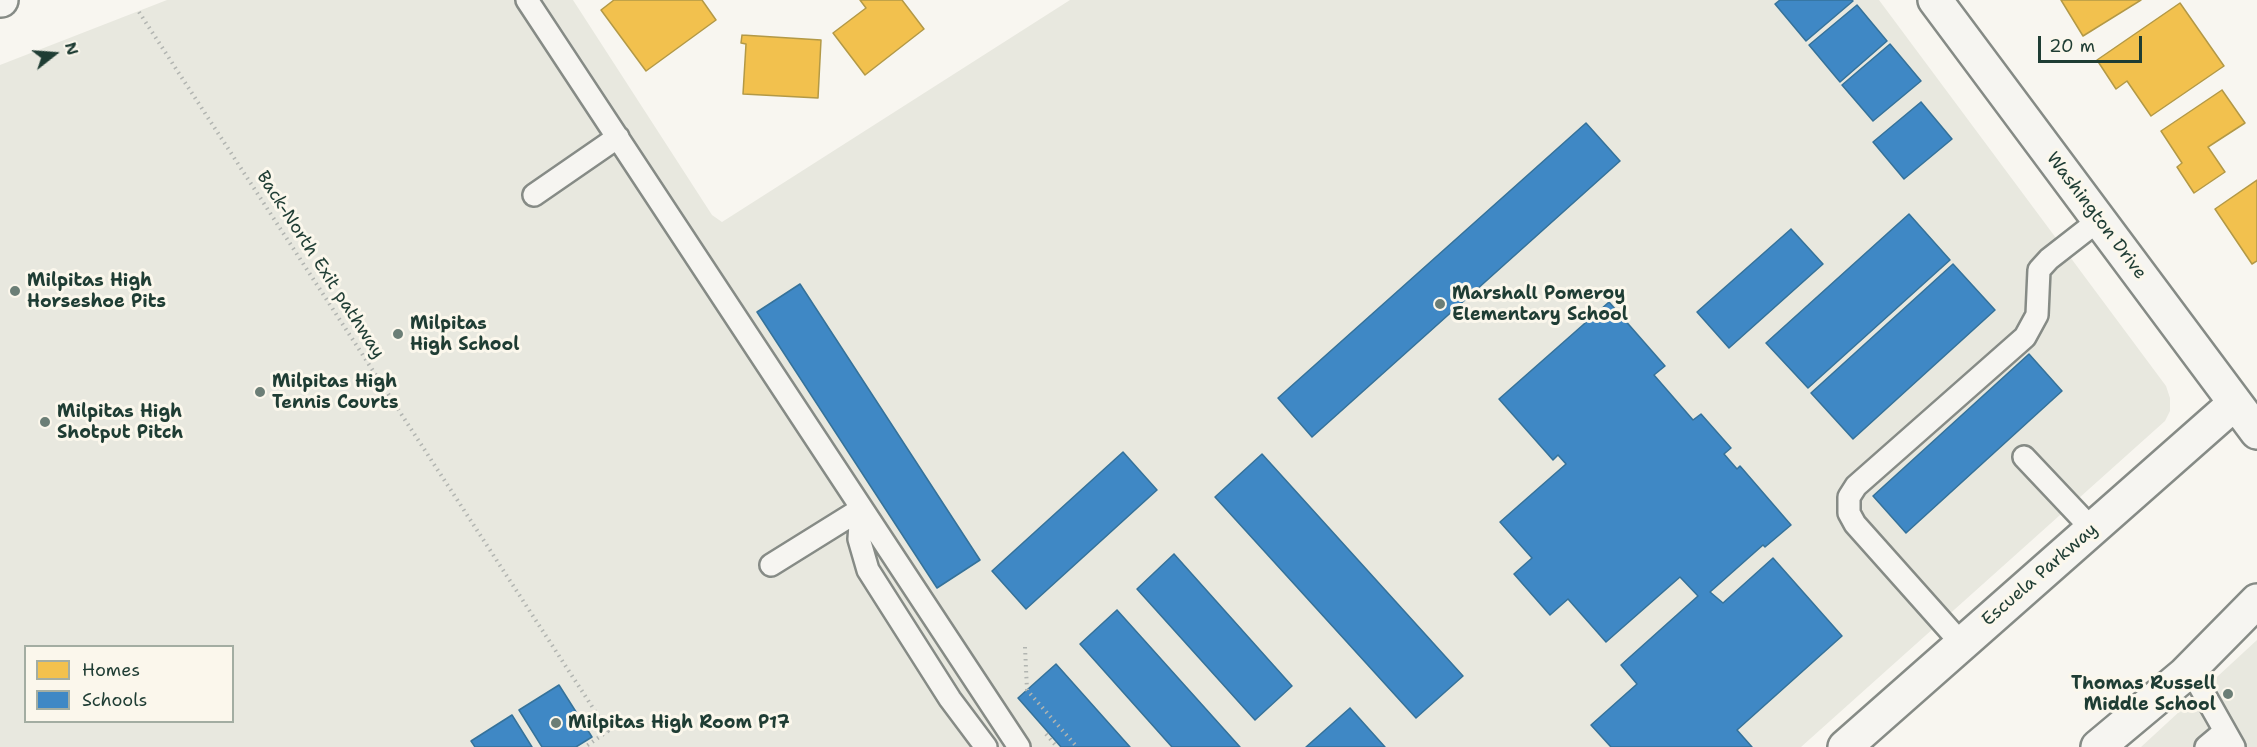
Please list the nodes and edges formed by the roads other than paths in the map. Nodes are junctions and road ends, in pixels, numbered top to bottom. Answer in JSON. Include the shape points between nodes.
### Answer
{"nodes":[{"id":1,"x":527,"y":0,"type":"edge"},
{"id":2,"x":1935,"y":0,"type":"edge"},
{"id":3,"x":618,"y":137,"type":"junction"},
{"id":4,"x":534,"y":195,"type":"dead end"},
{"id":5,"x":2099,"y":220,"type":"junction"},
{"id":6,"x":2235,"y":403,"type":"junction"},
{"id":7,"x":2257,"y":432,"type":"edge"},
{"id":8,"x":2024,"y":457,"type":"dead end"},
{"id":9,"x":861,"y":508,"type":"junction"},
{"id":10,"x":2092,"y":529,"type":"junction"},
{"id":11,"x":771,"y":565,"type":"dead end"},
{"id":12,"x":2257,"y":601,"type":"edge"},
{"id":13,"x":1962,"y":644,"type":"junction"},
{"id":14,"x":2190,"y":669,"type":"junction"},
{"id":15,"x":2229,"y":739,"type":"edge"},
{"id":16,"x":986,"y":747,"type":"edge"},
{"id":17,"x":1019,"y":747,"type":"edge"},
{"id":18,"x":1845,"y":747,"type":"edge"},
{"id":19,"x":2098,"y":747,"type":"edge"},
{"id":20,"x":2206,"y":747,"type":"edge"}],
"edges":[{"from":1,"to":3,"type":"lane"},
{"from":2,"to":5,"type":"street","name":"Washington Drive"},
{"from":3,"to":4,"type":"lane"},
{"from":3,"to":9,"type":"lane"},
{"from":5,"to":6,"type":"street","name":"Washington Drive"},
{"from":5,"to":13,"type":"lane","via":[[2039,270],[2037,315],[2025,337],[1856,486],[1849,497],[1849,513],[1855,524]]},
{"from":6,"to":7,"type":"street","name":"Washington Drive"},
{"from":6,"to":10,"type":"street","name":"Escuela Parkway"},
{"from":8,"to":10,"type":"lane"},
{"from":9,"to":11,"type":"lane"},
{"from":9,"to":16,"type":"lane","via":[[859,539],[868,570],[950,699]]},
{"from":9,"to":17,"type":"lane"},
{"from":10,"to":13,"type":"street","name":"Escuela Parkway"},
{"from":12,"to":14,"type":"street"},
{"from":13,"to":18,"type":"street","name":"Escuela Parkway"},
{"from":14,"to":15,"type":"lane"},
{"from":14,"to":19,"type":"street"},
{"from":15,"to":20,"type":"lane"}]}
